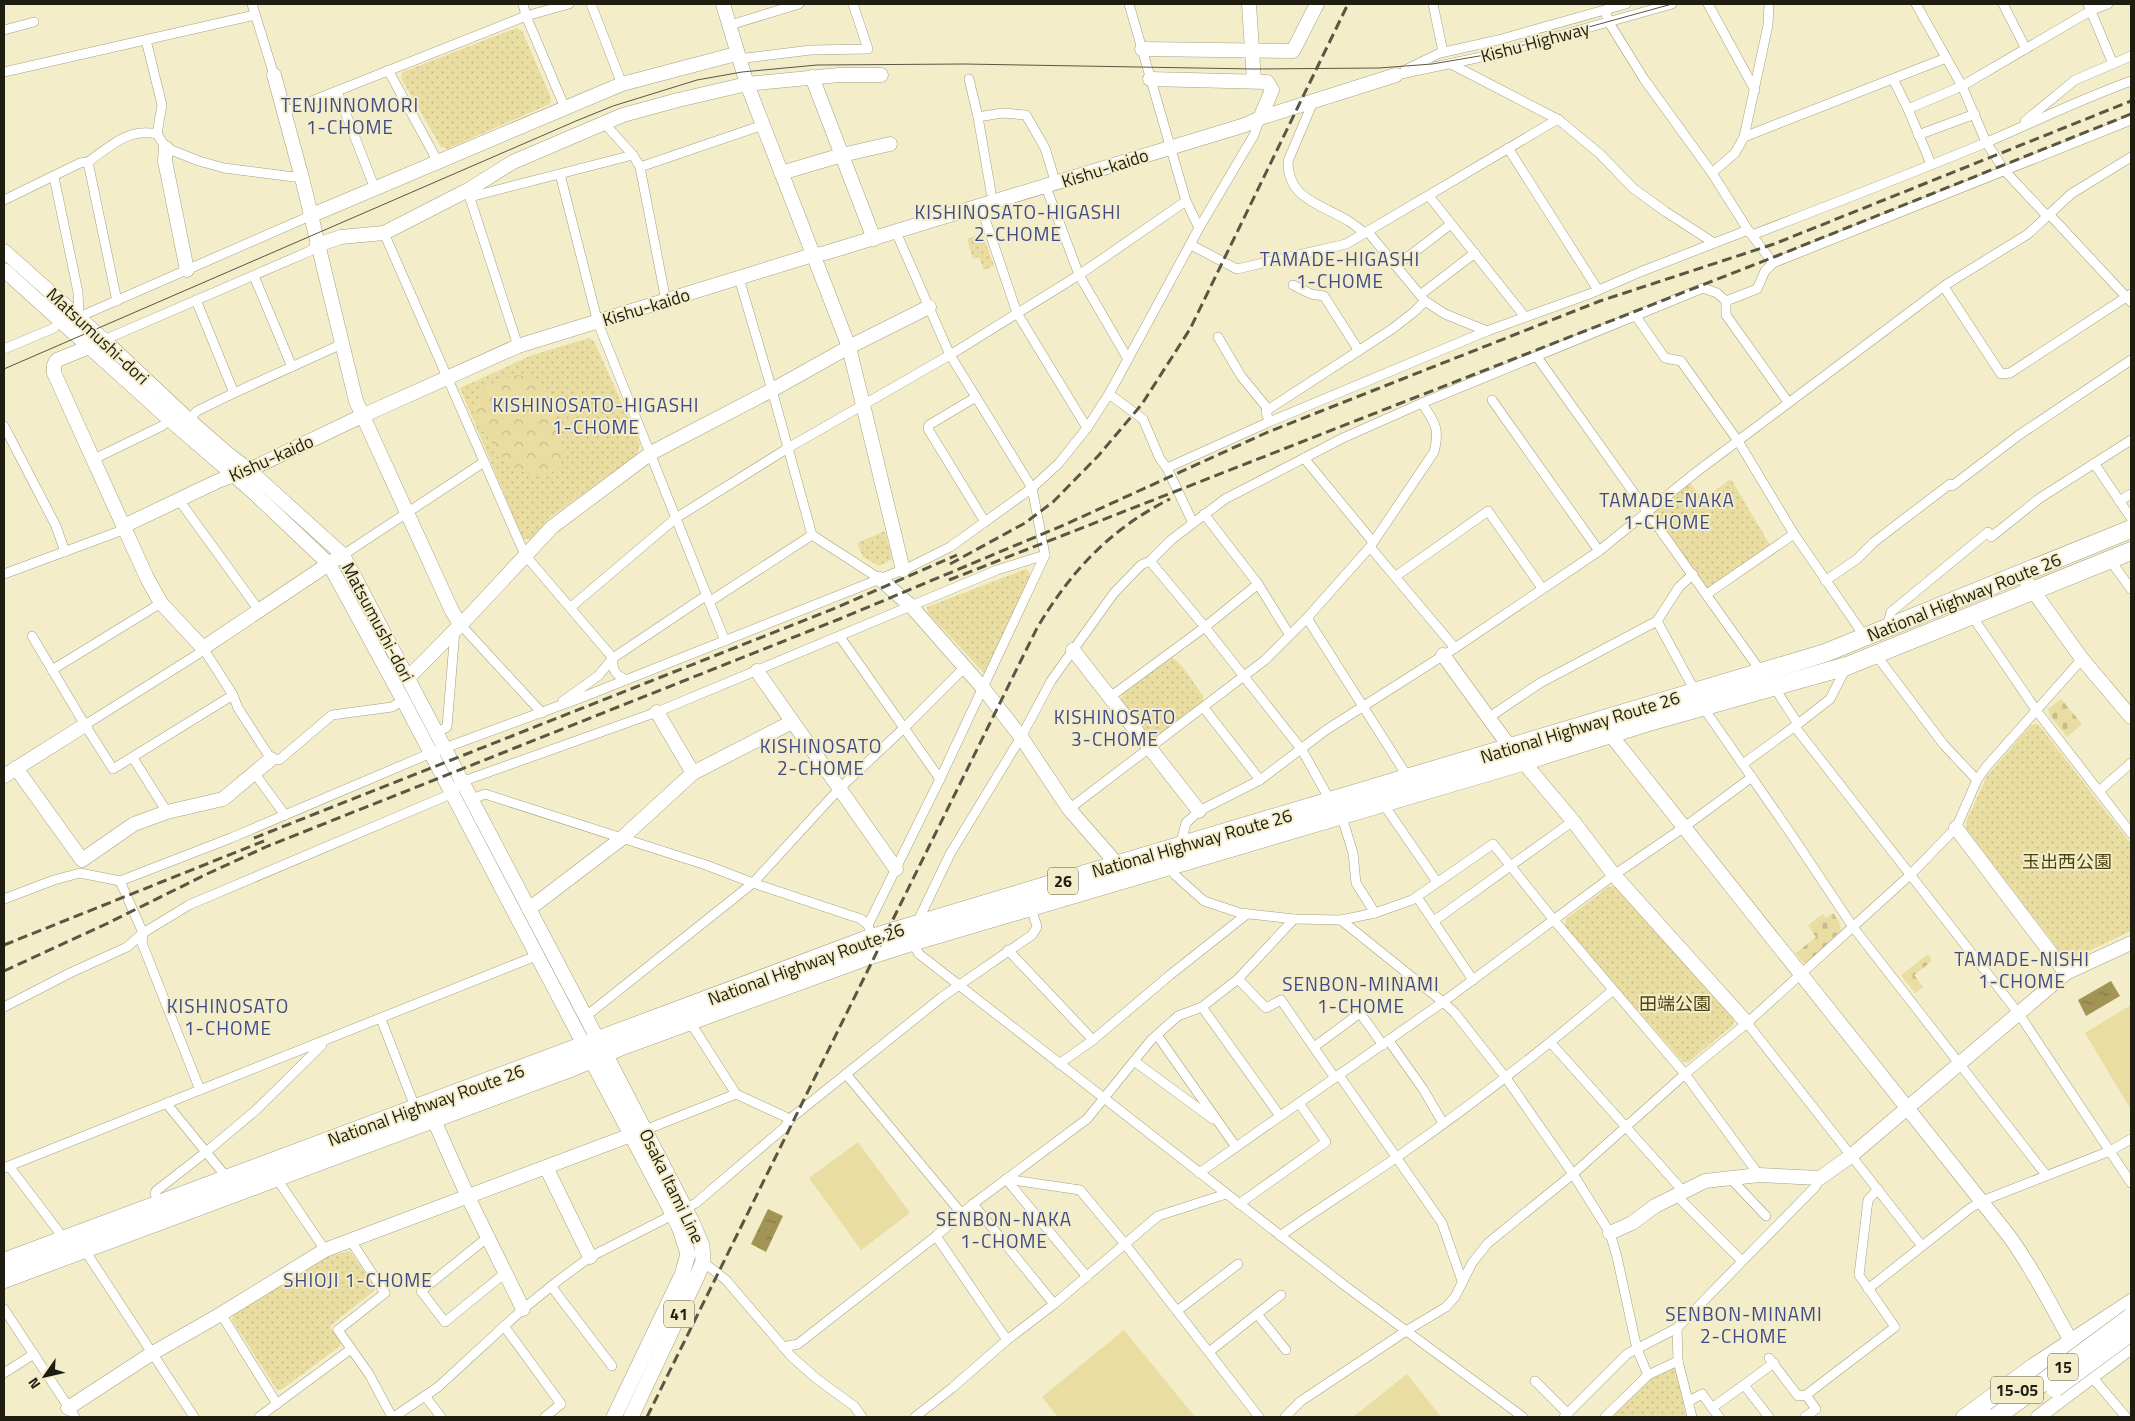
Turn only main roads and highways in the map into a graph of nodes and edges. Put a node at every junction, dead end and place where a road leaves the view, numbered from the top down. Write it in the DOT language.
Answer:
graph roads {
  1 [pos="2131,529"];
  2 [pos="2131,551"];
  3 [pos="1700,700"];
  4 [pos="1517,755"];
  5 [pos="1336,808"];
  6 [pos="914,933"];
  7 [pos="595,1049"];
  8 [pos="271,1171"];
  9 [pos="680,1213"];
  10 [pos="4,1262"];
  11 [pos="4,1280"];
  12 [pos="2131,1317"];
  13 [pos="2131,1332"];
  14 [pos="2070,1342"];
  15 [pos="614,1417"];
  16 [pos="631,1417"];
  17 [pos="1981,1417"];
  18 [pos="1996,1417"];
  19 [pos="2016,1417"];
  1 -- 3 [label="highway, National Highway Route 26 / 26"];
  2 -- 3 [label="highway, National Highway Route 26 / 26"];
  3 -- 4 [label="highway, National Highway Route 26 / 26"];
  3 -- 4 [label="highway, National Highway Route 26 / 26"];
  4 -- 5 [label="highway, National Highway Route 26 / 26"];
  4 -- 5 [label="highway, National Highway Route 26 / 26"];
  5 -- 6 [label="highway, National Highway Route 26 / 26"];
  5 -- 6 [label="highway, National Highway Route 26 / 26"];
  6 -- 7 [label="highway, National Highway Route 26 / 26"];
  6 -- 7 [label="highway, National Highway Route 26 / 26"];
  7 -- 8 [label="highway, National Highway Route 26 / 26"];
  7 -- 8 [label="highway, National Highway Route 26 / 26"];
  7 -- 9 [label="main road, Osaka Itami Line / 41"];
  8 -- 10 [label="highway, National Highway Route 26 / 26"];
  8 -- 11 [label="highway, National Highway Route 26 / 26"];
  9 -- 15 [label="main road, Osaka Itami Line / 41"];
  9 -- 16 [label="main road, Osaka Itami Line / 41"];
  12 -- 18 [label="highway, 15, bridge"];
  13 -- 19 [label="highway, 15, bridge"];
  14 -- 17 [label="highway, 15-05"];
}
